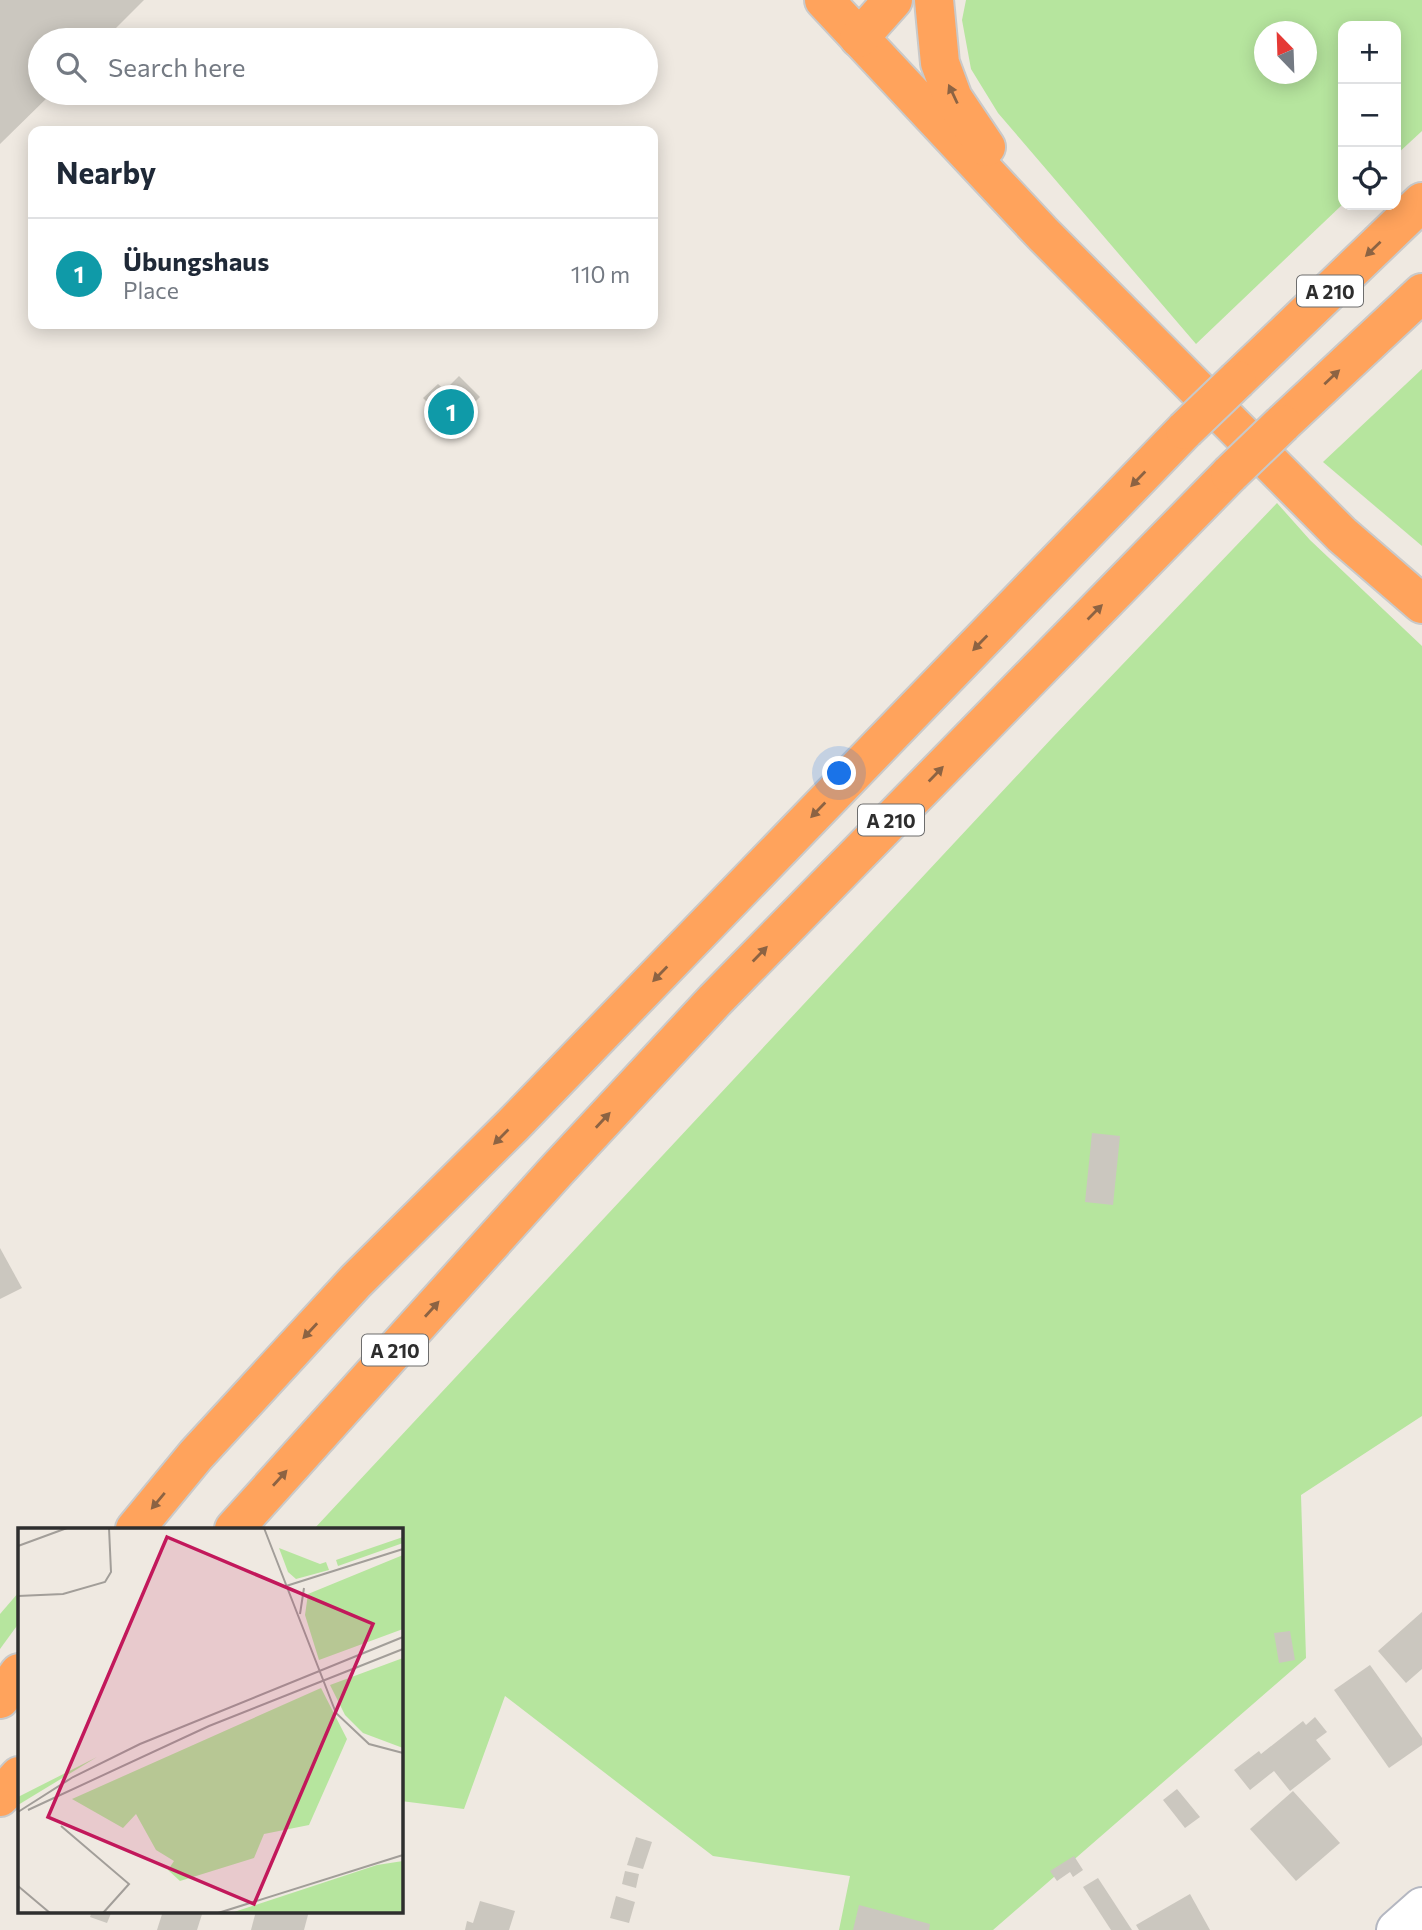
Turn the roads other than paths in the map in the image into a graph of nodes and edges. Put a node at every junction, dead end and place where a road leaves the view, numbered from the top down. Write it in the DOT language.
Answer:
graph roads {
  1 [pos="824,0"];
  2 [pos="893,0"];
  3 [pos="934,0"];
  4 [pos="859,38"];
  5 [pos="1422,202"];
  6 [pos="1043,234"];
  7 [pos="1422,293"];
  8 [pos="1422,604"];
  9 [pos="136,1528"];
  10 [pos="235,1528"];
  11 [pos="18,1674"];
  12 [pos="0,1699"];
  13 [pos="18,1777"];
  14 [pos="0,1797"];
  15 [pos="1422,1907"];
  16 [pos="1396,1930"];
  1 -- 4 [label="highway"];
  2 -- 4 [label="highway"];
  6 -- 3 [label="highway, one-way"];
  4 -- 6 [label="highway"];
  5 -- 9 [label="highway, A 210, one-way, bridge"];
  6 -- 8 [label="highway"];
  10 -- 7 [label="highway, A 210, one-way, bridge"];
  11 -- 12 [label="highway"];
  13 -- 14 [label="highway"];
  15 -- 16 [label="street"];
}
